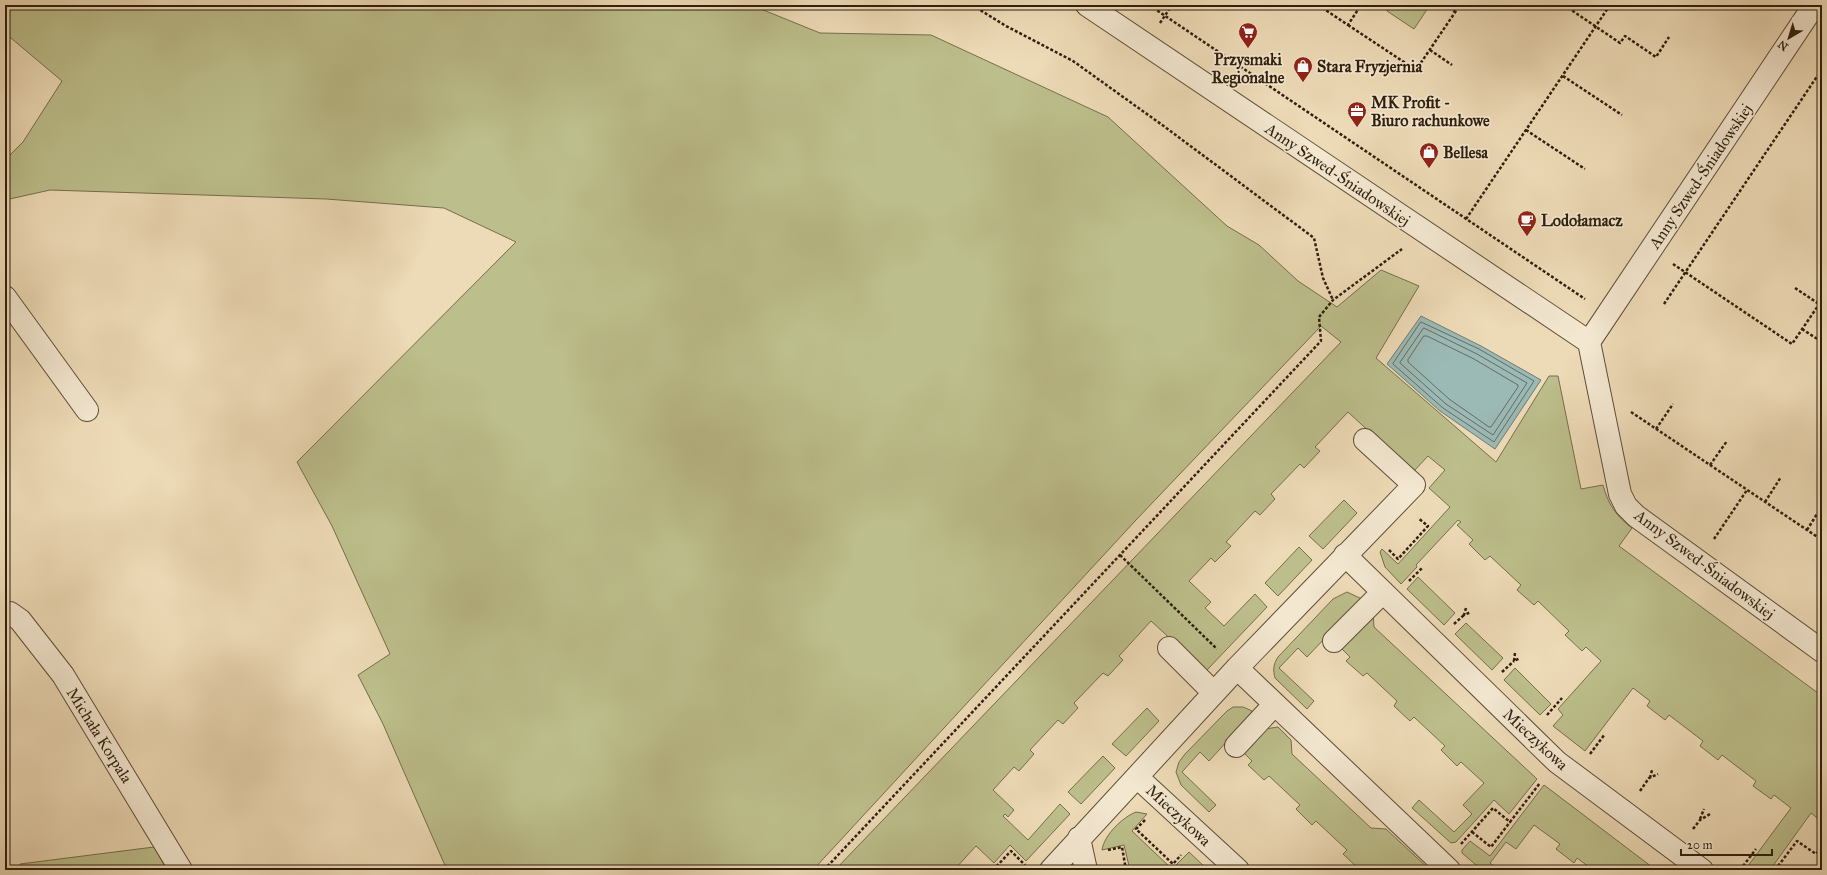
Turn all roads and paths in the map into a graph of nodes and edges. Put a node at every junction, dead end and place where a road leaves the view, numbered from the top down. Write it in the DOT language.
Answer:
graph roads {
  1 [pos="972,5"];
  2 [pos="1086,5"];
  3 [pos="1149,5"];
  4 [pos="1318,5"];
  5 [pos="1361,5"];
  6 [pos="1445,5"];
  7 [pos="1460,5"];
  8 [pos="1564,5"];
  9 [pos="1610,5"];
  10 [pos="1812,11"];
  11 [pos="1455,12"];
  12 [pos="1348,25"];
  13 [pos="1596,26"];
  14 [pos="1669,37"];
  15 [pos="1430,50"];
  16 [pos="1452,65"];
  17 [pos="1822,69"];
  18 [pos="1563,76"];
  19 [pos="1622,115"];
  20 [pos="1526,130"];
  21 [pos="1585,169"];
  22 [pos="1466,219"];
  23 [pos="1432,237"];
  24 [pos="1651,249"];
  25 [pos="1686,272"];
  26 [pos="1795,288"];
  27 [pos="5,297"];
  28 [pos="1333,300"];
  29 [pos="1822,300"];
  30 [pos="1664,304"];
  31 [pos="1819,304"];
  32 [pos="1608,314"];
  33 [pos="1802,329"];
  34 [pos="1589,342"];
  35 [pos="1822,342"];
  36 [pos="1673,404"];
  37 [pos="87,410"];
  38 [pos="1628,410"];
  39 [pos="1656,429"];
  40 [pos="1365,440"];
  41 [pos="1727,441"];
  42 [pos="1710,465"];
  43 [pos="1781,477"];
  44 [pos="1747,490"];
  45 [pos="1765,502"];
  46 [pos="1822,506"];
  47 [pos="1416,516"];
  48 [pos="1806,530"];
  49 [pos="1822,540"];
  50 [pos="1387,548"];
  51 [pos="1120,555"];
  52 [pos="1345,555"];
  53 [pos="1699,561"];
  54 [pos="1423,567"];
  55 [pos="1407,583"];
  56 [pos="1383,592"];
  57 [pos="1466,608"];
  58 [pos="1471,612"];
  59 [pos="5,614"];
  60 [pos="1334,641"];
  61 [pos="1168,648"];
  62 [pos="1822,651"];
  63 [pos="1515,653"];
  64 [pos="1520,658"];
  65 [pos="1514,661"];
  66 [pos="1237,668"];
  67 [pos="1497,677"];
  68 [pos="1208,687"];
  69 [pos="1562,698"];
  70 [pos="1275,704"];
  71 [pos="1542,720"];
  72 [pos="1605,734"];
  73 [pos="1236,746"];
  74 [pos="1587,758"];
  75 [pos="1557,762"];
  76 [pos="1652,770"];
  77 [pos="1658,774"];
  78 [pos="1137,777"];
  79 [pos="1649,778"];
  80 [pos="1636,796"];
  81 [pos="1704,809"];
  82 [pos="1710,814"];
  83 [pos="1147,818"];
  84 [pos="1700,820"];
  85 [pos="1510,822"];
  86 [pos="1692,830"];
  87 [pos="1472,832"];
  88 [pos="1079,838"];
  89 [pos="1822,847"];
  90 [pos="1756,849"];
  91 [pos="1107,850"];
  92 [pos="1184,852"];
  93 [pos="1027,867"];
  94 [pos="1446,868"];
  95 [pos="180,870"];
  96 [pos="824,870"];
  97 [pos="993,870"];
  98 [pos="1051,870"];
  99 [pos="1086,870"];
  100 [pos="1126,870"];
  101 [pos="1238,870"];
  102 [pos="1702,870"];
  103 [pos="1740,870"];
  104 [pos="1775,870"];
  1 -- 28 [label="path"];
  2 -- 23 [label="street, Anny Szwed-Śniadowskiej"];
  3 -- 22 [label="path"];
  4 -- 12 [label="path"];
  5 -- 12 [label="path"];
  6 -- 11 [label="path"];
  7 -- 11 [label="path"];
  8 -- 13 [label="path"];
  9 -- 13 [label="path"];
  10 -- 24 [label="street, Anny Szwed-Śniadowskiej"];
  11 -- 15 [label="path"];
  12 -- 15 [label="path"];
  13 -- 14 [label="path"];
  13 -- 18 [label="path"];
  15 -- 16 [label="path"];
  17 -- 25 [label="path"];
  18 -- 19 [label="path"];
  18 -- 20 [label="path"];
  20 -- 21 [label="path"];
  20 -- 22 [label="path"];
  22 -- 32 [label="path"];
  23 -- 28 [label="path"];
  23 -- 34 [label="street, Anny Szwed-Śniadowskiej"];
  24 -- 25 [label="path"];
  24 -- 32 [label="street, Anny Szwed-Śniadowskiej"];
  25 -- 30 [label="path"];
  25 -- 33 [label="path"];
  26 -- 31 [label="path"];
  27 -- 37 [label="street"];
  28 -- 51 [label="path"];
  29 -- 31 [label="path"];
  31 -- 33 [label="path"];
  32 -- 34 [label="street, Anny Szwed-Śniadowskiej"];
  33 -- 35 [label="path"];
  34 -- 53 [label="street, Anny Szwed-Śniadowskiej"];
  36 -- 39 [label="path"];
  38 -- 39 [label="path"];
  39 -- 42 [label="path"];
  40 -- 52 [label="street, Mieczykowa"];
  41 -- 42 [label="path"];
  42 -- 44 [label="path"];
  43 -- 45 [label="path"];
  44 -- 45 [label="path"];
  44 -- 53 [label="path"];
  45 -- 48 [label="path"];
  46 -- 48 [label="path"];
  47 -- 50 [label="path"];
  48 -- 49 [label="path"];
  51 -- 68 [label="path"];
  51 -- 96 [label="path"];
  52 -- 56 [label="street, Mieczykowa"];
  52 -- 66 [label="street, Mieczykowa"];
  53 -- 62 [label="street, Anny Szwed-Śniadowskiej"];
  54 -- 55 [label="path"];
  56 -- 60 [label="street"];
  56 -- 75 [label="street, Mieczykowa"];
  57 -- 58 [label="path"];
  59 -- 95 [label="street, Michała Korpala"];
  61 -- 68 [label="street"];
  63 -- 65 [label="path"];
  64 -- 65 [label="path"];
  65 -- 67 [label="path"];
  66 -- 68 [label="street, Mieczykowa"];
  66 -- 70 [label="street"];
  68 -- 78 [label="street, Mieczykowa"];
  69 -- 71 [label="path"];
  70 -- 73 [label="street"];
  70 -- 94 [label="street"];
  72 -- 74 [label="path"];
  75 -- 85 [label="path"];
  75 -- 102 [label="street, Mieczykowa"];
  76 -- 79 [label="path"];
  77 -- 79 [label="path"];
  78 -- 88 [label="street, Mieczykowa"];
  78 -- 101 [label="street, Mieczykowa"];
  79 -- 80 [label="path"];
  81 -- 84 [label="path"];
  82 -- 84 [label="path"];
  83 -- 92 [label="path"];
  84 -- 86 [label="path"];
  85 -- 87 [label="path"];
  85 -- 87 [label="path"];
  87 -- 94 [label="path"];
  88 -- 98 [label="street, Mieczykowa"];
  88 -- 99 [label="street"];
  89 -- 104 [label="path"];
  90 -- 103 [label="path"];
  91 -- 100 [label="path"];
  93 -- 97 [label="path"];
}
